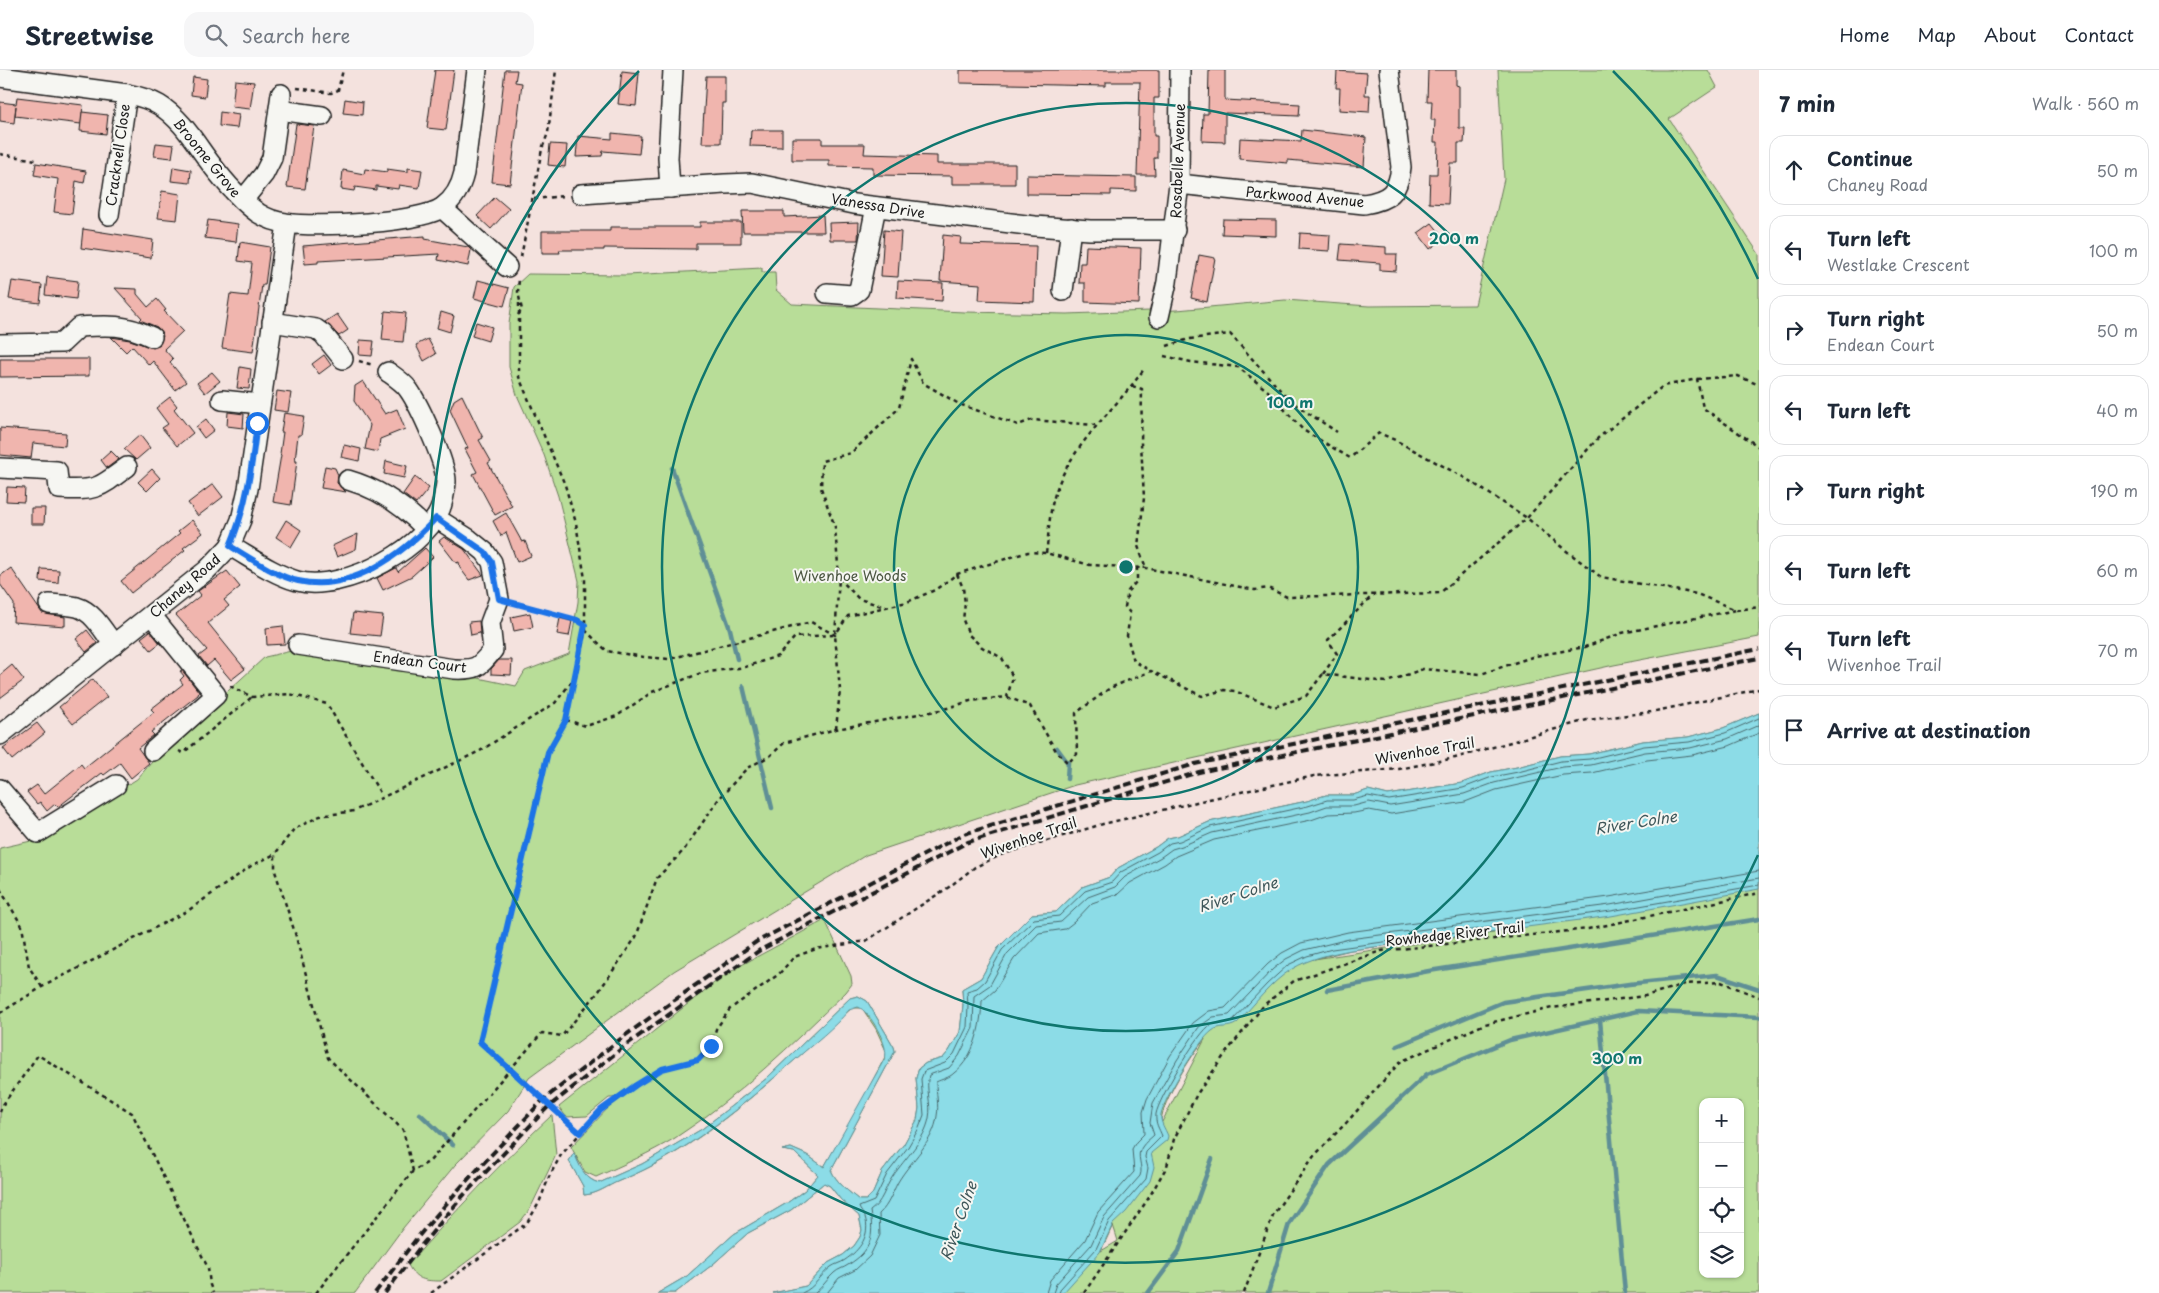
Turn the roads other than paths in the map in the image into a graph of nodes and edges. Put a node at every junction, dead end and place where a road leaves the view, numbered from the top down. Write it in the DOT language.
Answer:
graph roads {
  1 [pos="477,70"];
  2 [pos="673,70"];
  3 [pos="1180,70"];
  4 [pos="1389,70"];
  5 [pos="0,77"];
  6 [pos="127,94"];
  7 [pos="322,116"];
  8 [pos="1180,184"];
  9 [pos="670,188"];
  10 [pos="581,194"];
  11 [pos="243,200"];
  12 [pos="876,207"];
  13 [pos="442,208"];
  14 [pos="109,215"];
  15 [pos="287,224"];
  16 [pos="1071,228"];
  17 [pos="1175,230"];
  18 [pos="516,266"];
  19 [pos="1062,291"];
  20 [pos="827,293"];
  21 [pos="1158,317"];
  22 [pos="272,322"];
  23 [pos="152,337"];
  24 [pos="0,344"];
  25 [pos="343,359"];
  26 [pos="388,372"];
  27 [pos="222,400"];
  28 [pos="260,404"];
  29 [pos="127,467"];
  30 [pos="0,468"];
  31 [pos="348,480"];
  32 [pos="431,523"];
  33 [pos="230,546"];
  34 [pos="49,604"];
  35 [pos="152,616"];
  36 [pos="114,644"];
  37 [pos="298,645"];
  38 [pos="0,735"];
  39 [pos="157,747"];
  40 [pos="116,785"];
  41 [pos="0,789"];
  1 -- 13 [label="street, Broome Grove"];
  2 -- 9 [label="street"];
  3 -- 8 [label="street, Rosabelle Avenue"];
  4 -- 8 [label="street, Parkwood Avenue"];
  5 -- 6 [label="street, Broome Grove"];
  6 -- 11 [label="street, Broome Grove"];
  6 -- 14 [label="street, Cracknell Close"];
  7 -- 11 [label="street"];
  8 -- 17 [label="street, Rosabelle Avenue"];
  9 -- 10 [label="street, Vanessa Drive"];
  9 -- 12 [label="street, Vanessa Drive"];
  11 -- 15 [label="street, Broome Grove"];
  12 -- 16 [label="street, Vanessa Drive"];
  12 -- 20 [label="street"];
  13 -- 15 [label="street, Broome Grove"];
  13 -- 18 [label="street"];
  15 -- 22 [label="street, Chaney Road"];
  16 -- 17 [label="street, Vanessa Drive"];
  16 -- 19 [label="street"];
  17 -- 21 [label="street, Rosabelle Avenue"];
  22 -- 25 [label="street"];
  22 -- 28 [label="street, Chaney Road"];
  23 -- 24 [label="street"];
  26 -- 32 [label="street"];
  27 -- 28 [label="street"];
  28 -- 33 [label="street, Chaney Road"];
  29 -- 30 [label="street"];
  31 -- 32 [label="street"];
  32 -- 33 [label="street"];
  32 -- 37 [label="street, Endean Court"];
  33 -- 35 [label="street, Chaney Road"];
  34 -- 36 [label="street"];
  35 -- 36 [label="street, Chaney Road"];
  35 -- 39 [label="street"];
  36 -- 38 [label="street, Chaney Road"];
  40 -- 41 [label="street"];
}
